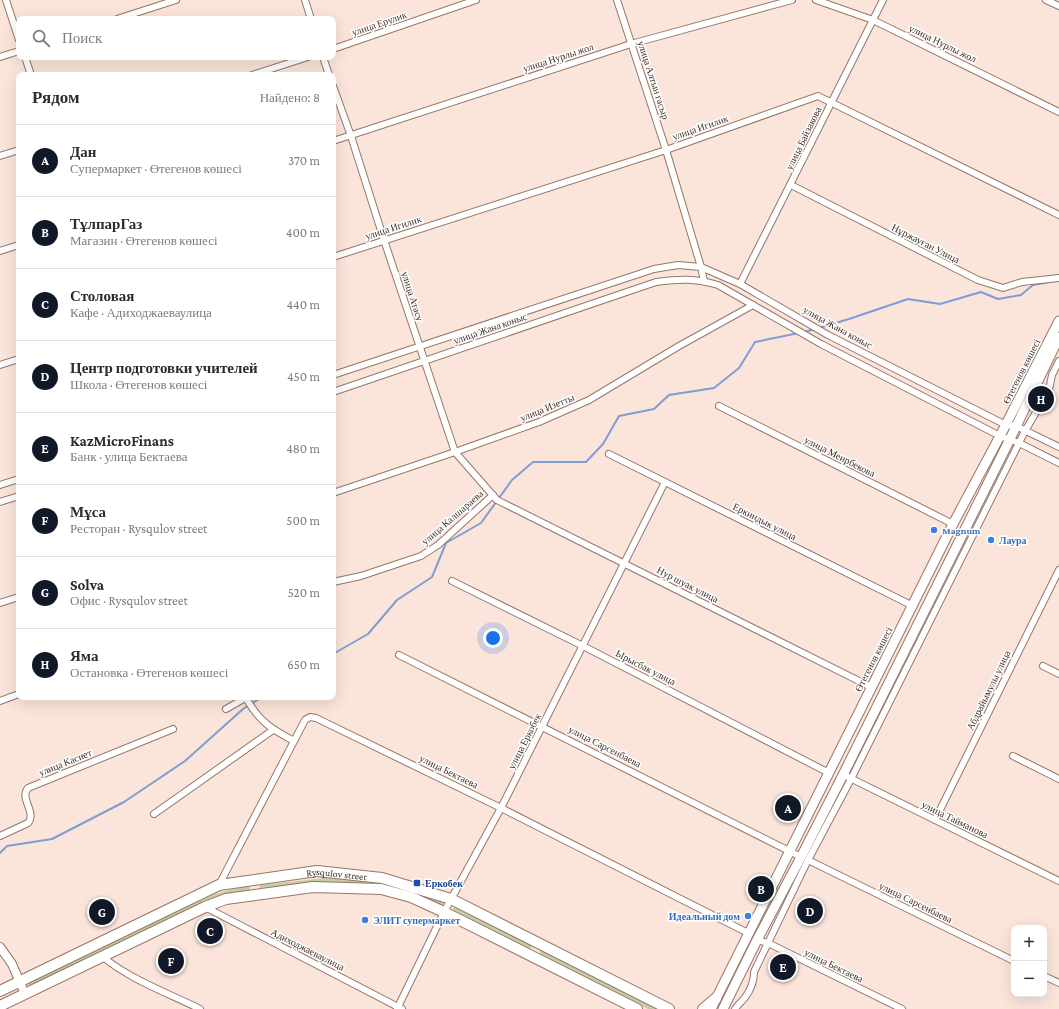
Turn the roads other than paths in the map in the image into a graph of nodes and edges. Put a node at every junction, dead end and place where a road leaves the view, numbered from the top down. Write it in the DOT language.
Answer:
graph roads {
  1 [pos="6,0"];
  2 [pos="176,0"];
  3 [pos="305,0"];
  4 [pos="476,0"];
  5 [pos="617,0"];
  6 [pos="792,0"];
  7 [pos="816,0"];
  8 [pos="883,0"];
  9 [pos="1046,0"];
  10 [pos="1059,6"];
  11 [pos="126,16"];
  12 [pos="310,16"];
  13 [pos="873,20"];
  14 [pos="16,31"];
  15 [pos="631,44"];
  16 [pos="336,48"];
  17 [pos="16,52"];
  18 [pos="0,57"];
  19 [pos="26,60"];
  20 [pos="299,60"];
  21 [pos="324,60"];
  22 [pos="30,72"];
  23 [pos="261,72"];
  24 [pos="328,72"];
  25 [pos="336,94"];
  26 [pos="832,102"];
  27 [pos="1059,112"];
  28 [pos="351,136"];
  29 [pos="336,140"];
  30 [pos="666,150"];
  31 [pos="16,151"];
  32 [pos="0,156"];
  33 [pos="791,185"];
  34 [pos="1059,215"];
  35 [pos="384,240"];
  36 [pos="16,246"];
  37 [pos="0,251"];
  38 [pos="336,256"];
  39 [pos="701,267"];
  40 [pos="646,271"];
  41 [pos="1059,278"];
  42 [pos="704,281"];
  43 [pos="654,283"];
  44 [pos="740,284"];
  45 [pos="753,305"];
  46 [pos="1059,321"];
  47 [pos="1059,337"];
  48 [pos="419,346"];
  49 [pos="16,360"];
  50 [pos="424,361"];
  51 [pos="1059,361"];
  52 [pos="0,365"];
  53 [pos="336,374"];
  54 [pos="336,391"];
  55 [pos="719,406"];
  56 [pos="1006,425"];
  57 [pos="1016,426"];
  58 [pos="1025,431"];
  59 [pos="1000,436"];
  60 [pos="1010,439"];
  61 [pos="1019,443"];
  62 [pos="1059,447"];
  63 [pos="455,452"];
  64 [pos="609,454"];
  65 [pos="1059,463"];
  66 [pos="16,480"];
  67 [pos="665,482"];
  68 [pos="0,485"];
  69 [pos="336,492"];
  70 [pos="16,497"];
  71 [pos="495,498"];
  72 [pos="0,502"];
  73 [pos="953,524"];
  74 [pos="624,563"];
  75 [pos="1059,570"];
  76 [pos="336,581"];
  77 [pos="452,581"];
  78 [pos="16,598"];
  79 [pos="0,604"];
  80 [pos="913,606"];
  81 [pos="583,646"];
  82 [pos="399,655"];
  83 [pos="1043,666"];
  84 [pos="1059,674"];
  85 [pos="871,687"];
  86 [pos="16,695"];
  87 [pos="242,700"];
  88 [pos="249,700"];
  89 [pos="0,701"];
  90 [pos="226,709"];
  91 [pos="542,726"];
  92 [pos="173,730"];
  93 [pos="273,730"];
  94 [pos="294,741"];
  95 [pos="1014,756"];
  96 [pos="837,757"];
  97 [pos="849,762"];
  98 [pos="829,773"];
  99 [pos="847,777"];
  100 [pos="1059,779"];
  101 [pos="502,808"];
  102 [pos="154,814"];
  103 [pos="935,820"];
  104 [pos="0,836"];
  105 [pos="789,851"];
  106 [pos="805,859"];
  107 [pos="253,880"];
  108 [pos="1059,881"];
  109 [pos="219,885"];
  110 [pos="255,895"];
  111 [pos="451,899"];
  112 [pos="205,907"];
  113 [pos="444,912"];
  114 [pos="748,933"];
  115 [pos="757,940"];
  116 [pos="538,942"];
  117 [pos="768,944"];
  118 [pos="0,947"];
  119 [pos="531,956"];
  120 [pos="103,957"];
  121 [pos="1011,960"];
  122 [pos="1047,977"];
  123 [pos="20,982"];
  124 [pos="1059,983"];
  125 [pos="0,991"];
  126 [pos="25,994"];
  127 [pos="716,998"];
  128 [pos="6,1006"];
  129 [pos="399,1008"];
  130 [pos="200,1009"];
  131 [pos="638,1009"];
  132 [pos="669,1009"];
  133 [pos="704,1009"];
  134 [pos="711,1009"];
  135 [pos="723,1009"];
  136 [pos="735,1009"];
  137 [pos="902,1009"];
  1 -- 14 [label="street"];
  2 -- 11 [label="street"];
  3 -- 12 [label="street"];
  4 -- 16 [label="street, улица Ерулик"];
  5 -- 15 [label="street, улица Алтын гасыр"];
  6 -- 15 [label="street, улица Нурлы жол"];
  7 -- 13 [label="street, улица Нурлы жол"];
  8 -- 13 [label="street, улица Байзакова"];
  9 -- 10 [label="street"];
  13 -- 26 [label="street, улица Байзакова"];
  13 -- 27 [label="street, улица Нурлы жол"];
  15 -- 28 [label="street, улица Нурлы жол"];
  15 -- 30 [label="street, улица Алтын гасыр"];
  17 -- 18 [label="street"];
  19 -- 22 [label="street"];
  20 -- 23 [label="street"];
  21 -- 24 [label="street"];
  25 -- 28 [label="street, улица Атасу"];
  26 -- 30 [label="street, улица Игилик"];
  26 -- 33 [label="street, улица Байзакова"];
  26 -- 34 [label="street, улица Игилик"];
  28 -- 29 [label="street, улица Нурлы жол"];
  28 -- 35 [label="street, улица Атасу"];
  30 -- 35 [label="street, улица Игилик"];
  30 -- 39 [label="street, улица Алтын гасыр"];
  31 -- 32 [label="street"];
  33 -- 41 [label="street, Нұржауған Улица"];
  33 -- 44 [label="street, улица Байзакова"];
  35 -- 38 [label="street, улица Игилик"];
  35 -- 48 [label="street, улица Атасу"];
  36 -- 37 [label="street"];
  39 -- 40 [label="street, улица Жана коныс"];
  39 -- 42 [label="street, улица Алтын гасыр"];
  39 -- 44 [label="street, улица Жана коныс"];
  40 -- 43 [label="street"];
  40 -- 48 [label="street, улица Жана коныс"];
  42 -- 43 [label="street, улица Жана коныс"];
  42 -- 45 [label="street, улица Жана коныс"];
  43 -- 50 [label="street, улица Жана коныс"];
  44 -- 56 [label="street, улица Жана коныс"];
  45 -- 59 [label="street, улица Жана коныс"];
  45 -- 63 [label="street, улица Изетты"];
  46 -- 56 [label="main road, Өтегенов көшесі"];
  47 -- 57 [label="main road, Өтегенов көшесі"];
  48 -- 50 [label="street, улица Атасу"];
  48 -- 53 [label="street, улица Жана коныс"];
  49 -- 52 [label="street"];
  50 -- 54 [label="street, улица Жана коныс"];
  50 -- 63 [label="street, улица Атасу"];
  51 -- 58 [label="street"];
  55 -- 73 [label="street, улица Меирбекова"];
  56 -- 57 [label="street, улица Жана коныс"];
  56 -- 59 [label="main road, Өтегенов көшесі"];
  57 -- 58 [label="street"];
  57 -- 60 [label="main road, Өтегенов көшесі"];
  58 -- 61 [label="street"];
  58 -- 62 [label="street"];
  59 -- 60 [label="street, улица Жана коныс"];
  59 -- 73 [label="main road, Өтегенов көшесі"];
  60 -- 61 [label="street, улица Жана коныс"];
  60 -- 97 [label="main road, Өтегенов көшесі"];
  61 -- 65 [label="street, улица Жана коныс"];
  61 -- 99 [label="street"];
  63 -- 69 [label="street, улица Изетты"];
  63 -- 71 [label="street, улица Атасу"];
  64 -- 67 [label="street, Еркиндык улица"];
  66 -- 68 [label="street"];
  67 -- 74 [label="street, улица Еркобек"];
  67 -- 80 [label="street, Еркиндык улица"];
  70 -- 72 [label="street"];
  71 -- 74 [label="street, Нур шуак улица"];
  71 -- 76 [label="street, улица Калшараева"];
  73 -- 80 [label="main road, Өтегенов көшесі"];
  74 -- 81 [label="street, улица Еркобек"];
  74 -- 85 [label="street, Нур шуак улица"];
  75 -- 103 [label="street, Абдрайымулы улица"];
  77 -- 81 [label="street, Ырысбак улица"];
  78 -- 79 [label="street"];
  80 -- 85 [label="main road, Өтегенов көшесі"];
  81 -- 91 [label="street, улица Еркобек"];
  81 -- 98 [label="street, Ырысбак улица"];
  82 -- 91 [label="street, улица Сарсенбаева"];
  83 -- 84 [label="street"];
  85 -- 96 [label="main road, Өтегенов көшесі"];
  86 -- 89 [label="street"];
  87 -- 90 [label="street"];
  88 -- 93 [label="street"];
  91 -- 101 [label="street, улица Еркобек"];
  91 -- 105 [label="street, улица Сарсенбаева"];
  92 -- 104 [label="street, улица Касиет"];
  93 -- 94 [label="street"];
  93 -- 102 [label="street"];
  94 -- 101 [label="street, улица Бектаева"];
  94 -- 109 [label="street, улица Бектаева"];
  95 -- 100 [label="street"];
  96 -- 97 [label="street"];
  96 -- 98 [label="main road, Өтегенов көшесі"];
  97 -- 99 [label="main road, Өтегенов көшесі"];
  98 -- 105 [label="main road, Өтегенов көшесі"];
  99 -- 103 [label="street, улица Тайманова"];
  99 -- 106 [label="main road, Өтегенов көшесі"];
  101 -- 111 [label="street, улица Еркобек"];
  101 -- 114 [label="street, улица Бектаева"];
  103 -- 108 [label="street, улица Тайманова"];
  105 -- 106 [label="street, улица Сарсенбаева"];
  105 -- 114 [label="main road, Өтегенов көшесі"];
  106 -- 115 [label="main road, Өтегенов көшесі"];
  106 -- 117 [label="street"];
  106 -- 121 [label="street, улица Сарсенбаева"];
  107 -- 109 [label="main road, Rysqulov street"];
  107 -- 110 [label="main road"];
  107 -- 111 [label="main road, Rysqulov street"];
  109 -- 123 [label="main road, Rysqulov street"];
  110 -- 112 [label="main road, Rysqulov street"];
  110 -- 113 [label="main road, Rysqulov street"];
  111 -- 113 [label="street, улица Еркобек"];
  111 -- 116 [label="main road, Rysqulov street"];
  112 -- 120 [label="main road, Rysqulov street"];
  112 -- 129 [label="street, Адиходжаеваулица"];
  113 -- 119 [label="main road, Rysqulov street"];
  113 -- 129 [label="street, улица Еркобек"];
  114 -- 127 [label="main road, Өтегенов көшесі"];
  115 -- 117 [label="street, улица Бектаева"];
  115 -- 135 [label="main road, Өтегенов көшесі"];
  116 -- 119 [label="main road"];
  116 -- 132 [label="main road, Rysqulov street"];
  117 -- 136 [label="street"];
  117 -- 137 [label="street, улица Бектаева"];
  118 -- 123 [label="street"];
  119 -- 131 [label="main road, Rysqulov street"];
  120 -- 126 [label="main road, Rysqulov street"];
  120 -- 130 [label="street"];
  122 -- 124 [label="street"];
  123 -- 125 [label="main road, Rysqulov street"];
  123 -- 126 [label="street"];
  126 -- 128 [label="main road, Rysqulov street"];
  127 -- 133 [label="main road"];
  127 -- 134 [label="main road, Өтегенов көшесі"];
}
